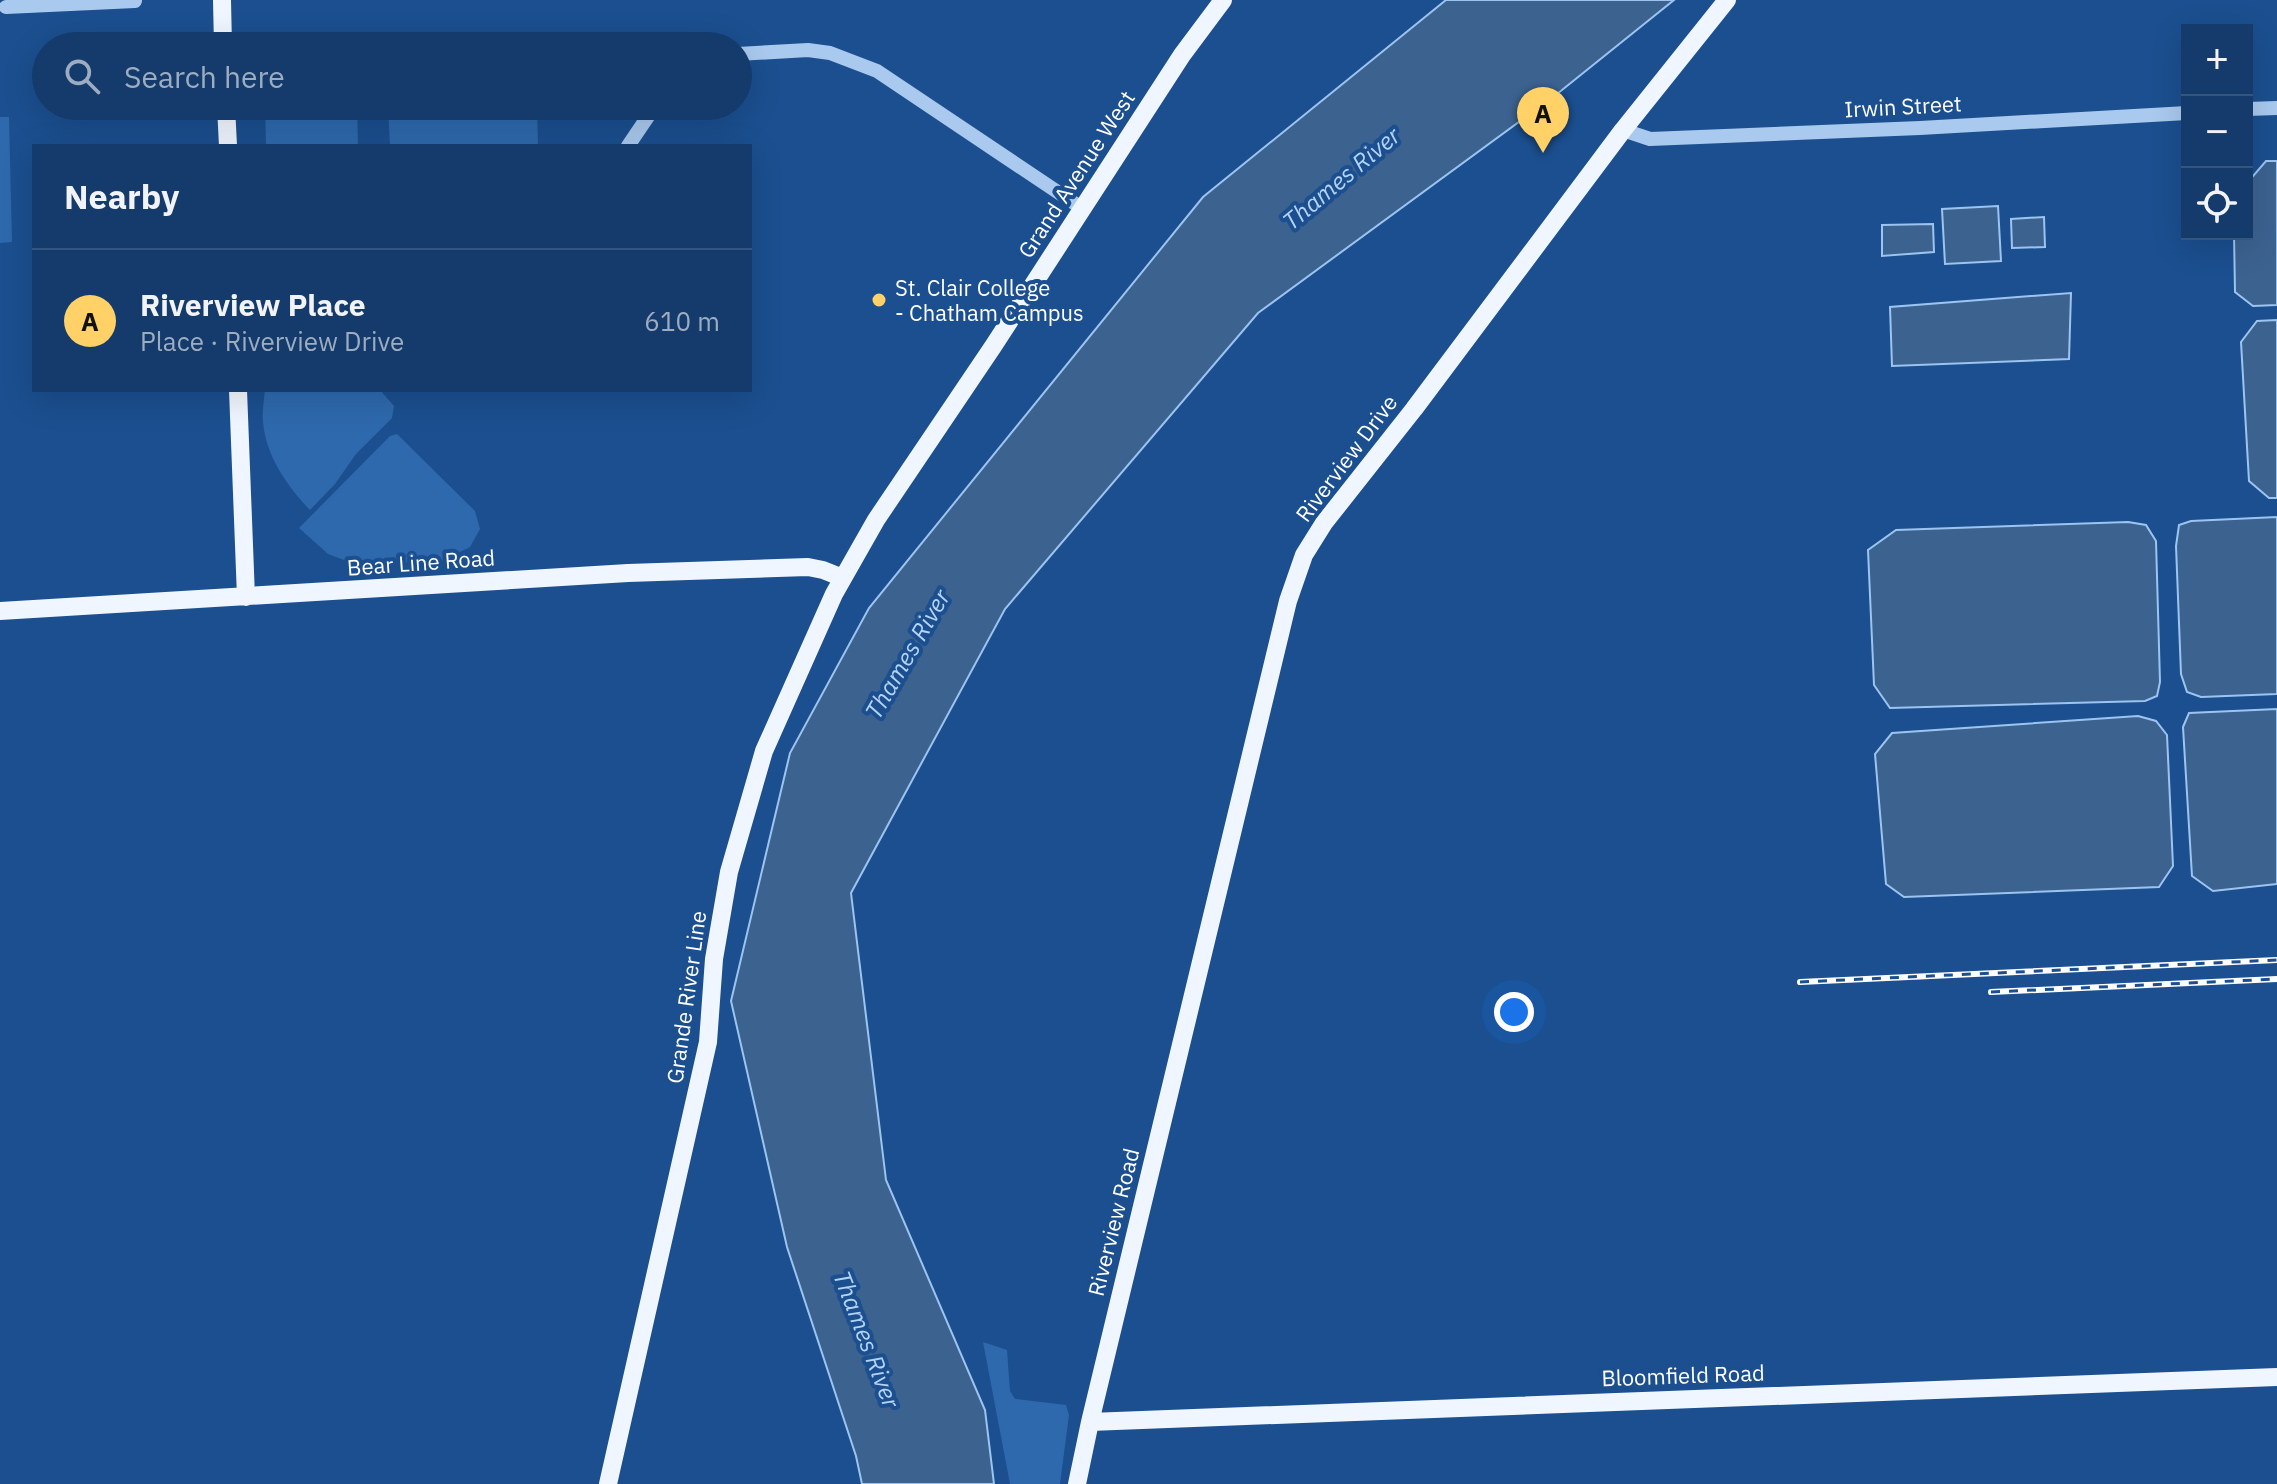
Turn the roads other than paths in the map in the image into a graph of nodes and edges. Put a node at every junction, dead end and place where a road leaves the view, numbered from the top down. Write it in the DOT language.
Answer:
graph roads {
  1 [pos="222,0"];
  2 [pos="1223,0"];
  3 [pos="1727,0"];
  4 [pos="93,1"];
  5 [pos="135,1"];
  6 [pos="53,2"];
  7 [pos="6,7"];
  8 [pos="223,32"];
  9 [pos="752,53"];
  10 [pos="2277,108"];
  11 [pos="2253,109"];
  12 [pos="2181,113"];
  13 [pos="227,120"];
  14 [pos="646,120"];
  15 [pos="1623,130"];
  16 [pos="228,144"];
  17 [pos="629,144"];
  18 [pos="1083,209"];
  19 [pos="238,392"];
  20 [pos="869,531"];
  21 [pos="808,567"];
  22 [pos="843,578"];
  23 [pos="246,597"];
  24 [pos="0,611"];
  25 [pos="1183,1033"];
  26 [pos="2277,1377"];
  27 [pos="1090,1422"];
  28 [pos="608,1484"];
  29 [pos="1077,1484"];
  1 -- 8 [label="main road"];
  2 -- 18 [label="main road, Grand Avenue West"];
  3 -- 15 [label="main road, Riverview Drive"];
  4 -- 5 [label="street"];
  4 -- 6 [label="street"];
  6 -- 7 [label="street"];
  9 -- 18 [label="street"];
  10 -- 11 [label="street"];
  12 -- 15 [label="street, Irwin Street"];
  13 -- 16 [label="main road"];
  14 -- 17 [label="street"];
  15 -- 25 [label="main road, Riverview Drive"];
  18 -- 20 [label="main road, Grand Avenue West"];
  19 -- 23 [label="main road"];
  20 -- 21 [label="main road"];
  20 -- 22 [label="main road, Grand Avenue West"];
  21 -- 22 [label="main road, Bear Line Road"];
  21 -- 23 [label="main road, Bear Line Road"];
  22 -- 28 [label="main road, Grande River Line"];
  23 -- 24 [label="main road, Bear Line Road"];
  25 -- 27 [label="main road, Riverview Road"];
  26 -- 27 [label="main road, Bloomfield Road"];
  27 -- 29 [label="main road, Riverview Road"];
}
